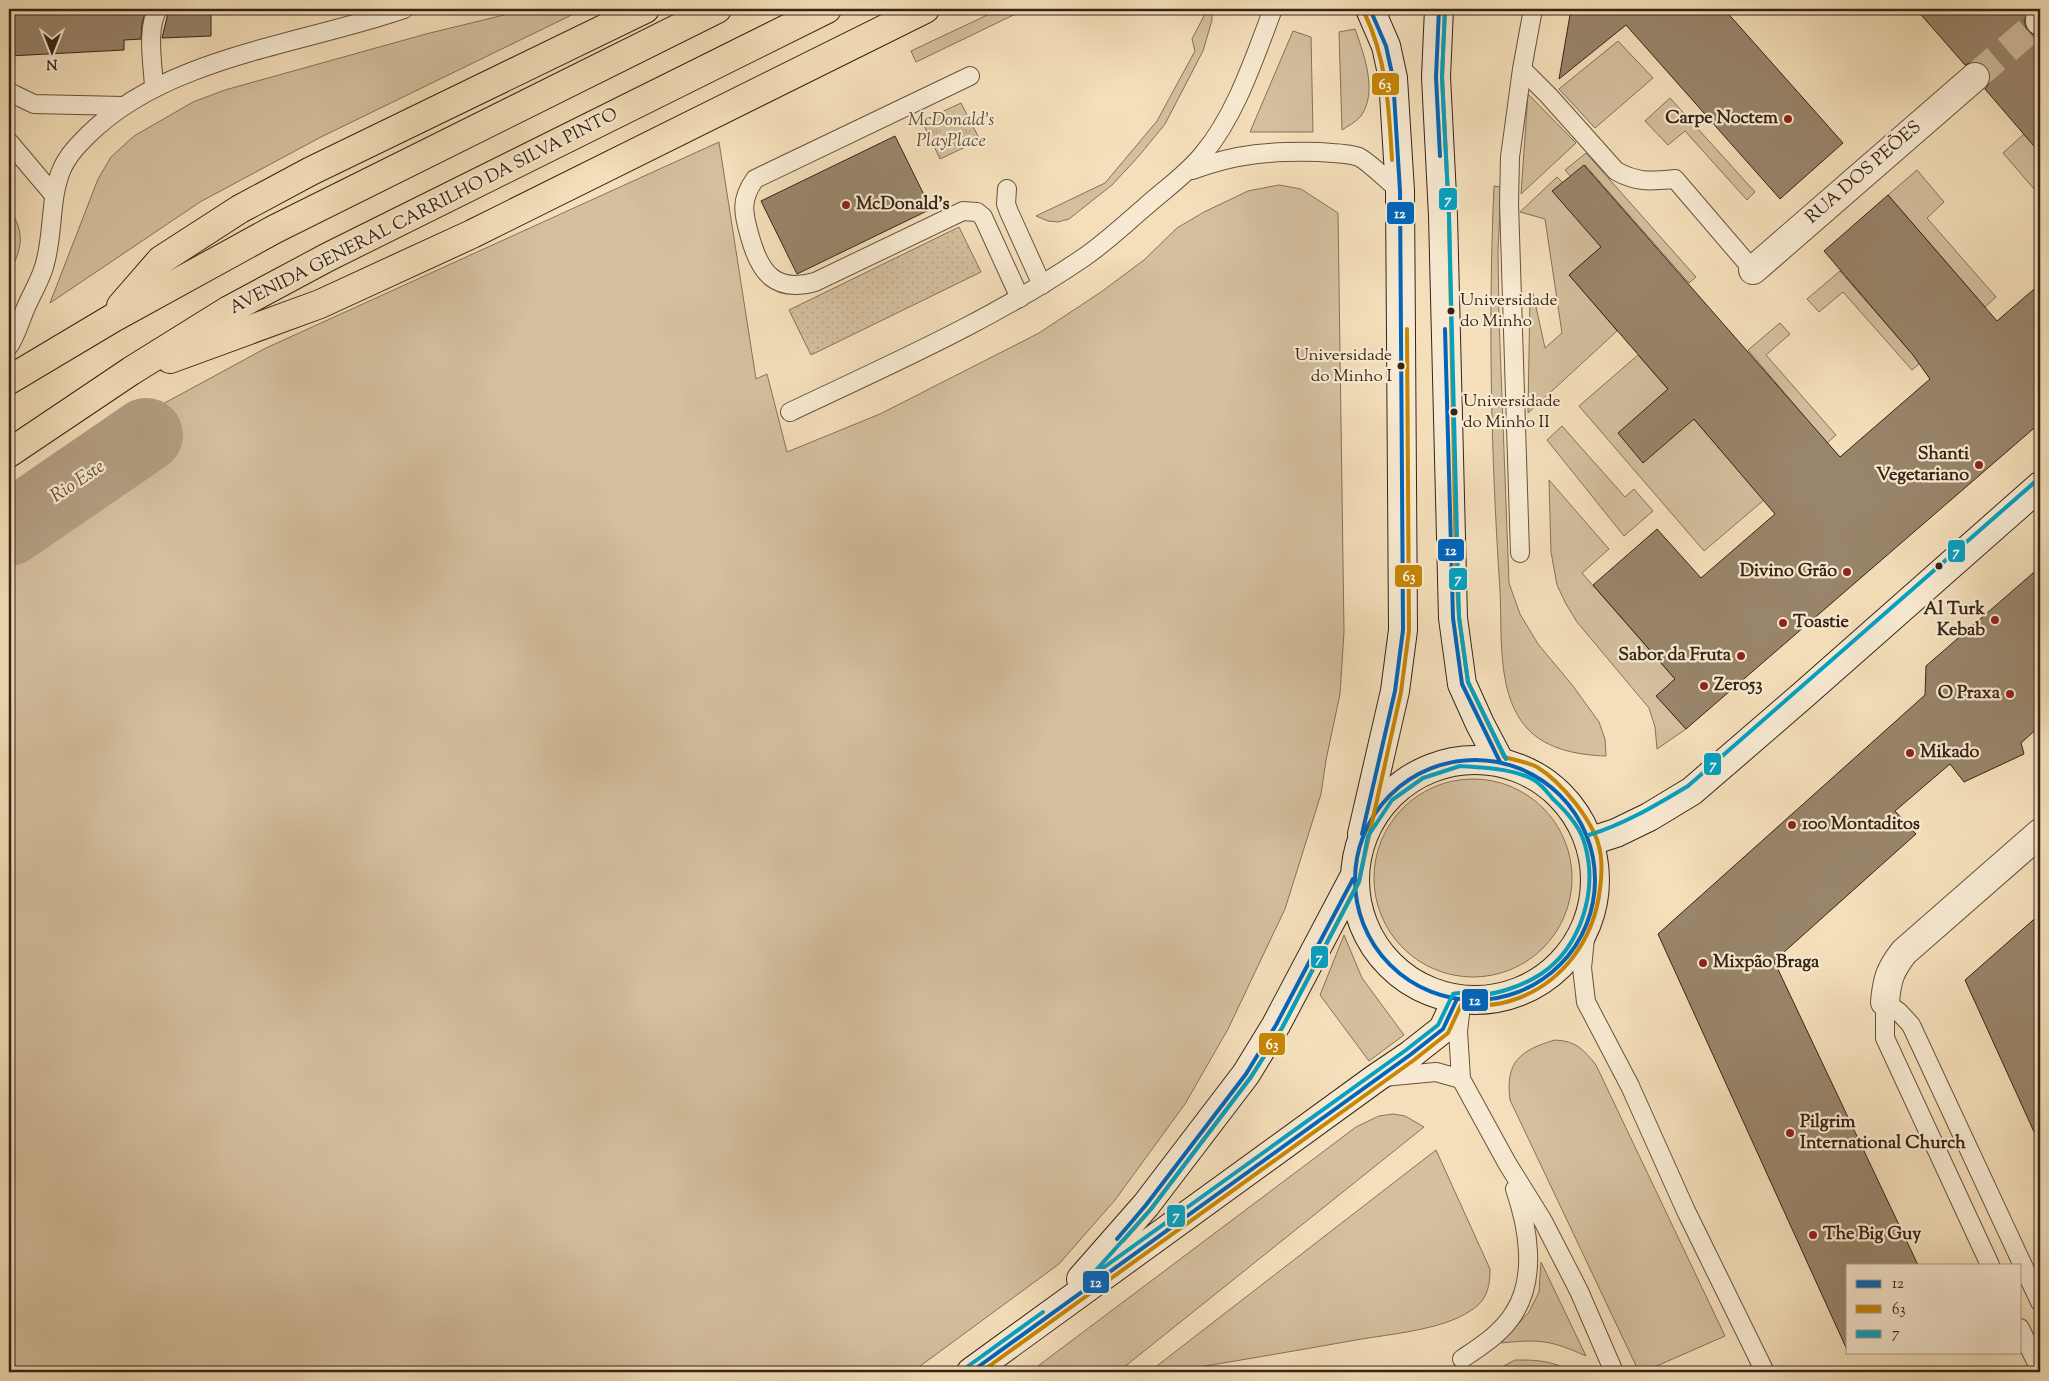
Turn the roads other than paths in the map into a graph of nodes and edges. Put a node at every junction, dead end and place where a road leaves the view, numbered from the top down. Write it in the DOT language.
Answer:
graph roads {
  1 [pos="158,9"];
  2 [pos="404,9"];
  3 [pos="644,9"];
  4 [pos="717,9"];
  5 [pos="828,9"];
  6 [pos="926,9"];
  7 [pos="1274,9"];
  8 [pos="1370,9"];
  9 [pos="1439,9"];
  10 [pos="1533,9"];
  11 [pos="1522,69"];
  12 [pos="970,76"];
  13 [pos="1975,77"];
  14 [pos="154,87"];
  15 [pos="9,92"];
  16 [pos="123,106"];
  17 [pos="9,142"];
  18 [pos="1185,173"];
  19 [pos="1007,189"];
  20 [pos="1400,192"];
  21 [pos="53,194"];
  22 [pos="1753,270"];
  23 [pos="1042,284"];
  24 [pos="1020,298"];
  25 [pos="108,321"];
  26 [pos="9,346"];
  27 [pos="131,371"];
  28 [pos="9,380"];
  29 [pos="790,412"];
  30 [pos="9,453"];
  31 [pos="2040,486"];
  32 [pos="1520,553"];
  33 [pos="1500,762"];
  34 [pos="2040,832"];
  35 [pos="1362,834"];
  36 [pos="1591,841"];
  37 [pos="1353,878"];
  38 [pos="1586,928"];
  39 [pos="1460,999"];
  40 [pos="1885,1002"];
  41 [pos="1376,1078"];
  42 [pos="1461,1079"];
  43 [pos="1507,1163"];
  44 [pos="1990,1264"];
  45 [pos="2040,1302"];
  46 [pos="1045,1319"];
  47 [pos="2022,1332"];
  48 [pos="1462,1359"];
  49 [pos="2040,1370"];
  50 [pos="971,1372"];
  51 [pos="1614,1372"];
  52 [pos="1765,1372"];
  1 -- 14 [label="lane"];
  2 -- 14 [label="lane"];
  3 -- 25 [label="main road"];
  4 -- 25 [label="main road"];
  5 -- 27 [label="main road, AVENIDA GENERAL CARRILHO DA SILVA PINTO"];
  6 -- 27 [label="main road"];
  7 -- 18 [label="lane"];
  8 -- 20 [label="main road"];
  9 -- 33 [label="main road"];
  10 -- 11 [label="lane"];
  11 -- 22 [label="lane"];
  11 -- 32 [label="lane"];
  12 -- 24 [label="lane"];
  13 -- 22 [label="main road, RUA DOS PEÕES"];
  14 -- 16 [label="lane"];
  15 -- 16 [label="lane"];
  16 -- 21 [label="lane"];
  17 -- 21 [label="lane"];
  18 -- 20 [label="lane"];
  18 -- 23 [label="lane"];
  19 -- 23 [label="lane"];
  20 -- 35 [label="main road"];
  21 -- 26 [label="lane"];
  23 -- 24 [label="lane"];
  24 -- 29 [label="lane"];
  25 -- 28 [label="main road"];
  27 -- 30 [label="main road, AVENIDA GENERAL CARRILHO DA SILVA PINTO"];
  31 -- 36 [label="main road"];
  33 -- 35 [label="main road"];
  33 -- 36 [label="main road"];
  34 -- 40 [label="main road"];
  35 -- 37 [label="main road"];
  36 -- 38 [label="main road"];
  37 -- 39 [label="main road"];
  37 -- 46 [label="main road"];
  38 -- 39 [label="main road"];
  38 -- 52 [label="lane"];
  39 -- 41 [label="main road"];
  39 -- 42 [label="lane"];
  40 -- 44 [label="lane"];
  40 -- 45 [label="lane"];
  41 -- 42 [label="lane"];
  41 -- 46 [label="main road"];
  42 -- 43 [label="lane"];
  43 -- 48 [label="lane"];
  43 -- 51 [label="lane"];
  46 -- 50 [label="main road"];
  47 -- 49 [label="lane"];
}
